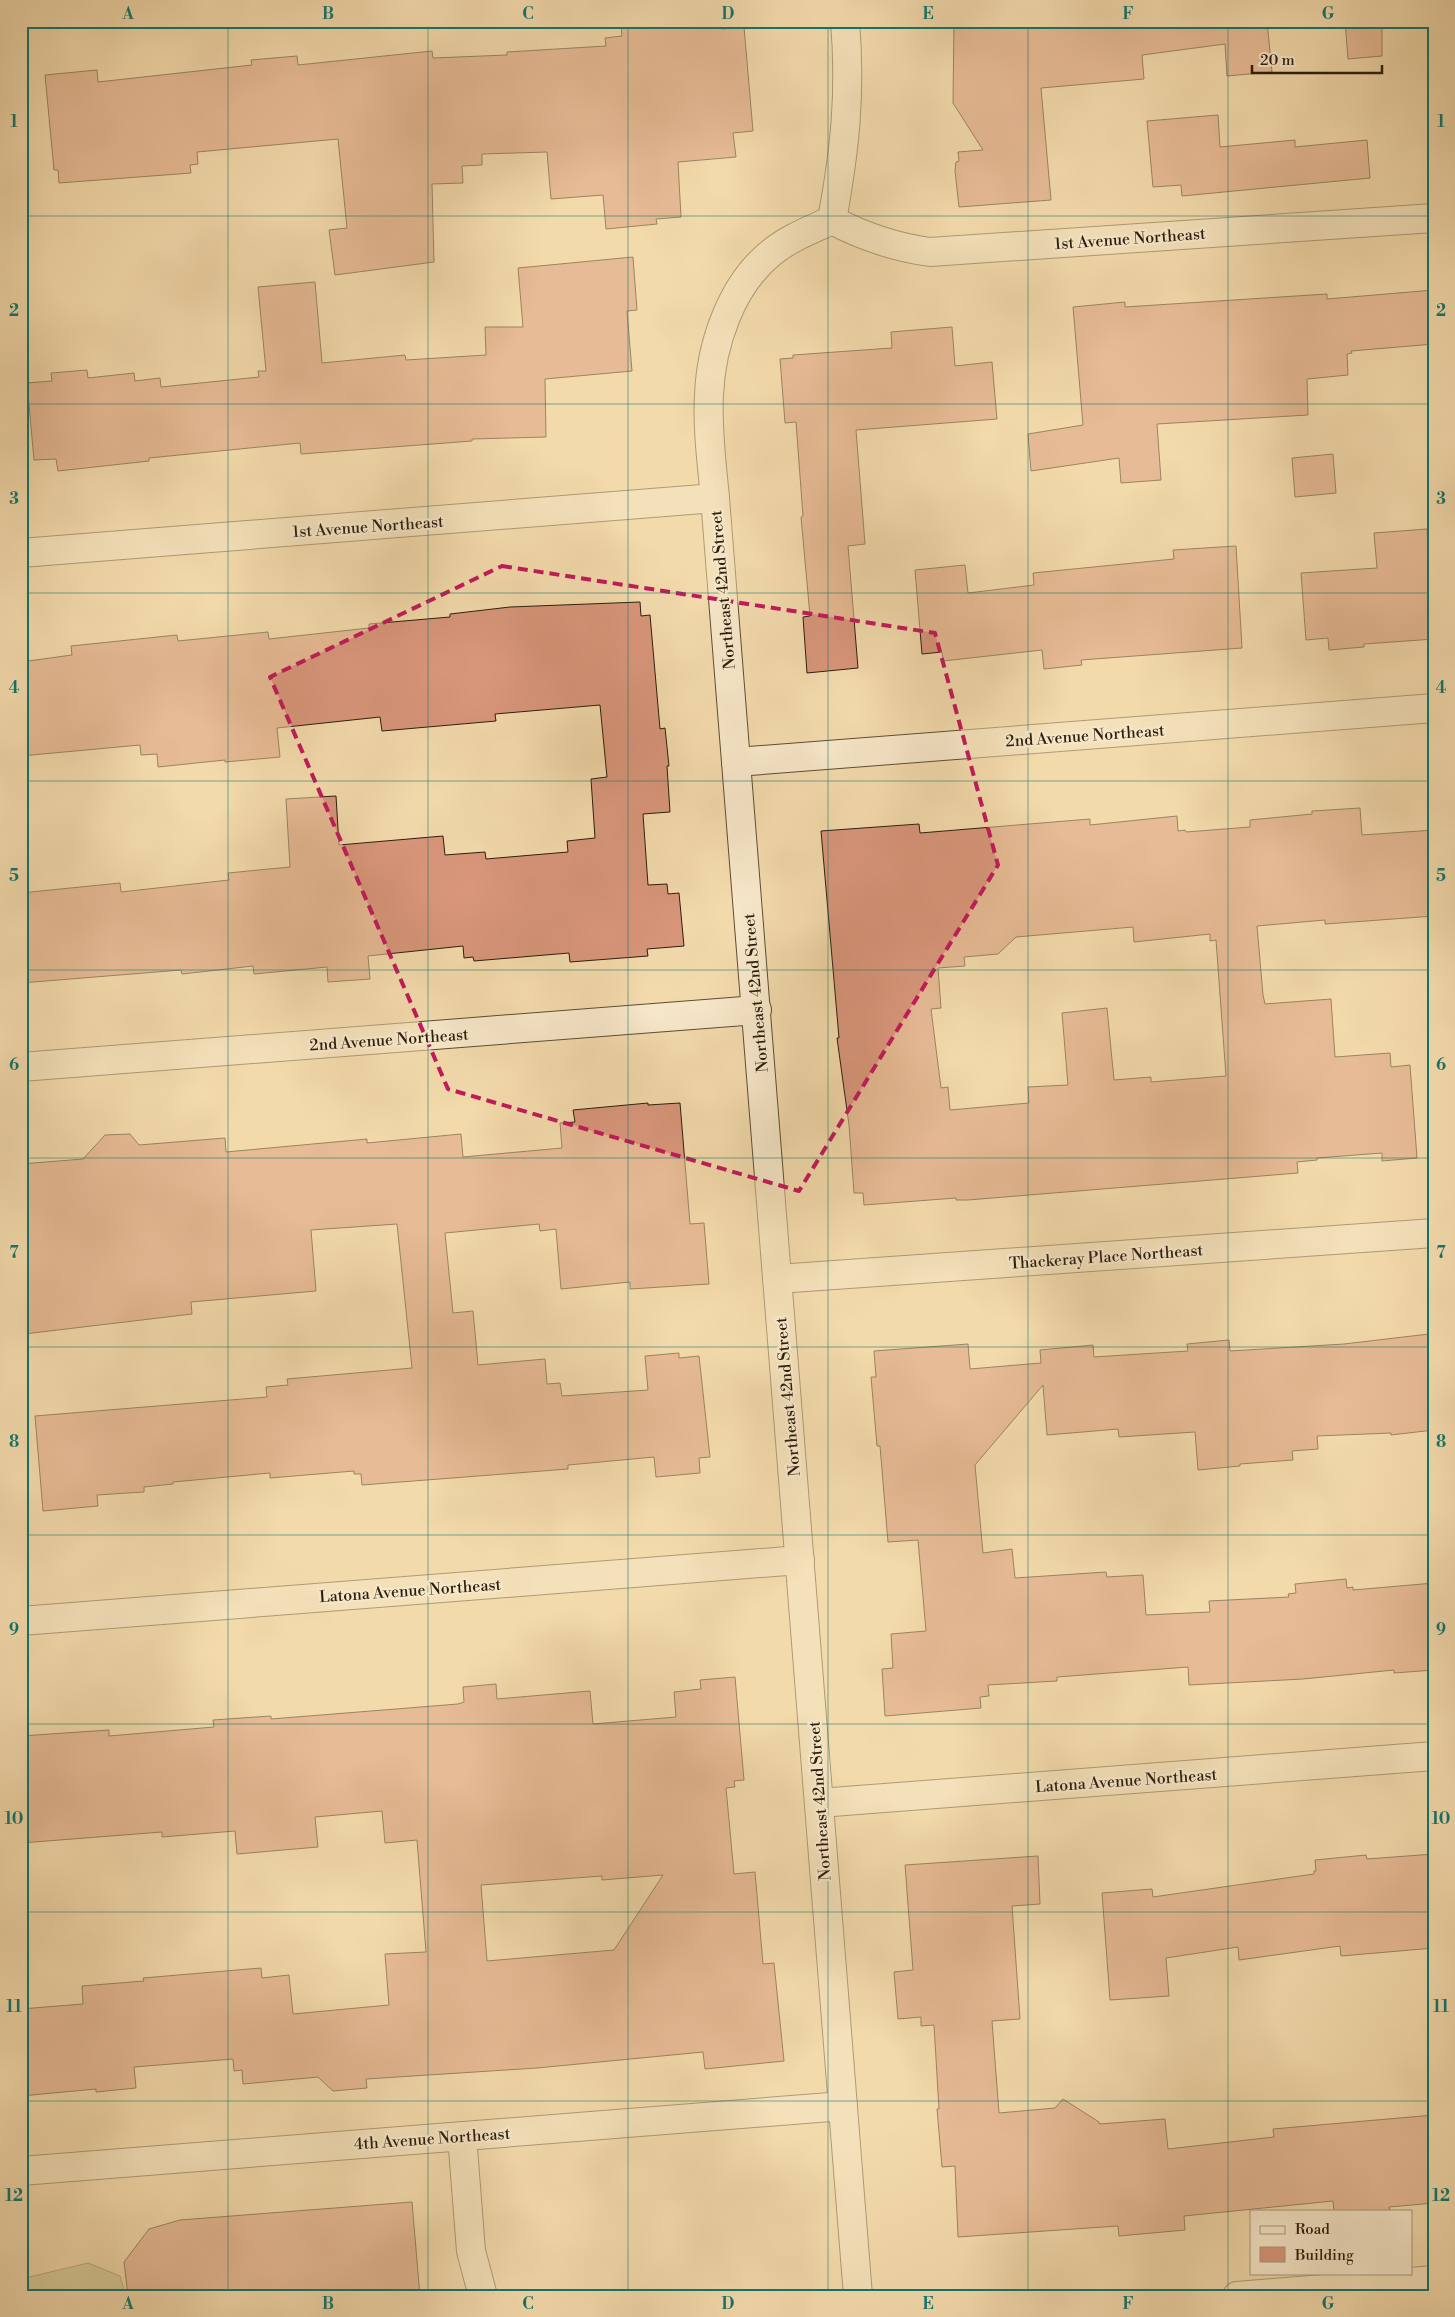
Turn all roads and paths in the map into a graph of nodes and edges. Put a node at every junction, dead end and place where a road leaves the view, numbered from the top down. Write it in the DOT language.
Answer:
graph roads {
  1 [pos="845,21"];
  2 [pos="1434,218"];
  3 [pos="832,220"];
  4 [pos="715,498"];
  5 [pos="21,553"];
  6 [pos="1434,708"];
  7 [pos="736,762"];
  8 [pos="757,1010"];
  9 [pos="21,1067"];
  10 [pos="1434,1233"];
  11 [pos="777,1280"];
  12 [pos="800,1560"];
  13 [pos="21,1620"];
  14 [pos="1434,1756"];
  15 [pos="819,1803"];
  16 [pos="843,2106"];
  17 [pos="462,2136"];
  18 [pos="21,2171"];
  19 [pos="1434,2280"];
  20 [pos="483,2296"];
  21 [pos="858,2296"];
  22 [pos="1237,2296"];
  1 -- 3 [label="street"];
  2 -- 3 [label="street, 1st Avenue Northeast"];
  3 -- 4 [label="street, Northeast 42nd Street"];
  4 -- 5 [label="street, 1st Avenue Northeast"];
  4 -- 7 [label="street, Northeast 42nd Street"];
  6 -- 7 [label="street, 2nd Avenue Northeast"];
  7 -- 8 [label="street, Northeast 42nd Street"];
  8 -- 9 [label="street, 2nd Avenue Northeast"];
  8 -- 11 [label="street, Northeast 42nd Street"];
  10 -- 11 [label="street, Thackeray Place Northeast"];
  11 -- 12 [label="street, Northeast 42nd Street"];
  12 -- 13 [label="street, Latona Avenue Northeast"];
  12 -- 15 [label="street, Northeast 42nd Street"];
  14 -- 15 [label="street, Latona Avenue Northeast"];
  15 -- 16 [label="street, Northeast 42nd Street"];
  16 -- 17 [label="street, 4th Avenue Northeast"];
  16 -- 21 [label="street, Northeast 42nd Street"];
  17 -- 18 [label="street, 4th Avenue Northeast"];
  17 -- 20 [label="street"];
  19 -- 22 [label="street"];
}
